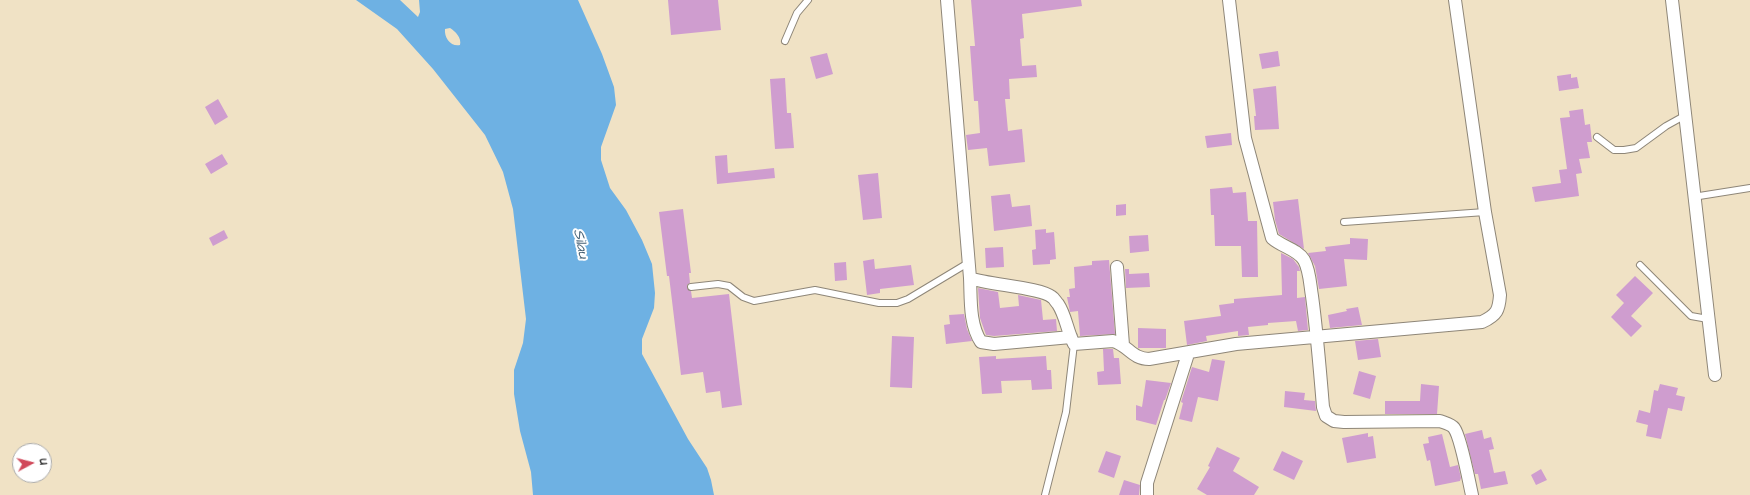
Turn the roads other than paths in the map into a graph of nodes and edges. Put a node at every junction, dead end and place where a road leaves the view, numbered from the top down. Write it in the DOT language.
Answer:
graph roads {
  1 [pos="808,0"];
  2 [pos="947,0"];
  3 [pos="1230,0"];
  4 [pos="1455,0"];
  5 [pos="1672,0"];
  6 [pos="785,41"];
  7 [pos="1684,116"];
  8 [pos="1597,137"];
  9 [pos="1750,188"];
  10 [pos="1693,197"];
  11 [pos="1485,212"];
  12 [pos="1344,222"];
  13 [pos="968,263"];
  14 [pos="1640,265"];
  15 [pos="1116,267"];
  16 [pos="970,278"];
  17 [pos="692,287"];
  18 [pos="1708,320"];
  19 [pos="1318,336"];
  20 [pos="1072,341"];
  21 [pos="1123,345"];
  22 [pos="1188,354"];
  23 [pos="1715,375"];
  24 [pos="1045,495"];
  25 [pos="1147,495"];
  26 [pos="1472,495"];
  1 -- 6 [label="lane"];
  2 -- 13 [label="street"];
  3 -- 19 [label="street"];
  4 -- 11 [label="street"];
  5 -- 7 [label="street"];
  7 -- 8 [label="lane"];
  7 -- 10 [label="street"];
  9 -- 10 [label="lane"];
  10 -- 18 [label="street"];
  11 -- 12 [label="lane"];
  11 -- 19 [label="street"];
  13 -- 16 [label="street"];
  13 -- 17 [label="lane"];
  14 -- 18 [label="lane"];
  15 -- 21 [label="street"];
  16 -- 20 [label="street"];
  16 -- 20 [label="street"];
  18 -- 23 [label="street"];
  19 -- 22 [label="street"];
  19 -- 26 [label="street"];
  20 -- 21 [label="street"];
  20 -- 24 [label="lane"];
  21 -- 22 [label="street"];
  22 -- 25 [label="street"];
}
